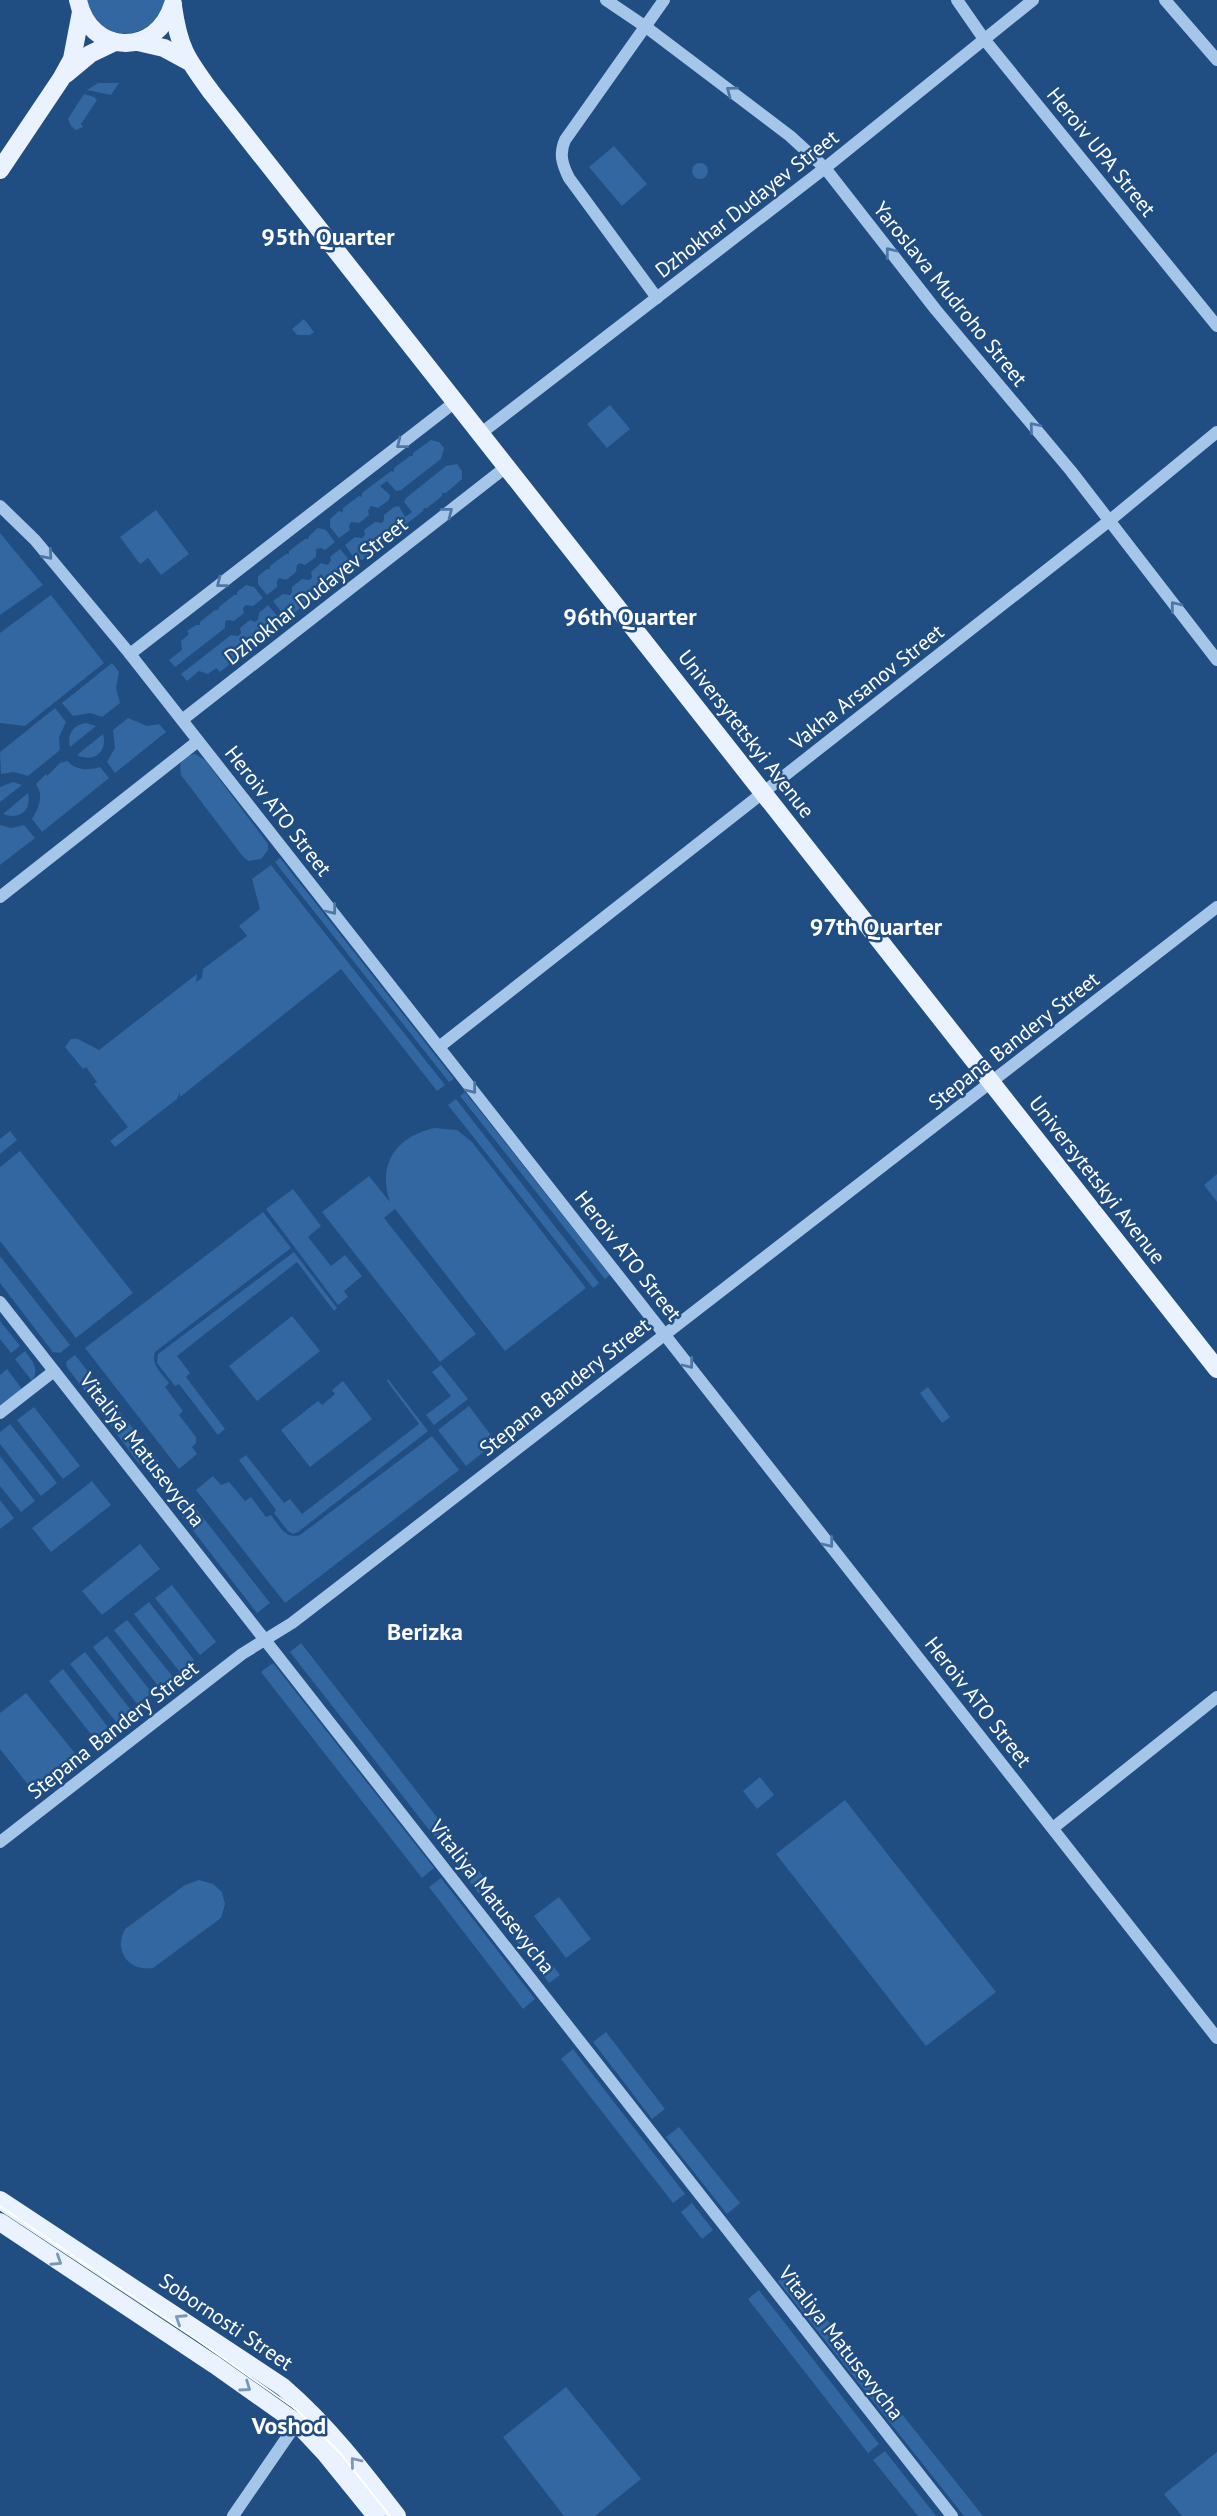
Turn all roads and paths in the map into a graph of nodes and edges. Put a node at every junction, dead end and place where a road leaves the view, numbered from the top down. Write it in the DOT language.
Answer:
graph roads {
  1 [pos="606,0"];
  2 [pos="664,0"];
  3 [pos="957,0"];
  4 [pos="1033,0"];
  5 [pos="1165,0"];
  6 [pos="174,3"];
  7 [pos="79,6"];
  8 [pos="646,27"];
  9 [pos="984,38"];
  10 [pos="115,42"];
  11 [pos="138,42"];
  12 [pos="1217,60"];
  13 [pos="188,61"];
  14 [pos="61,79"];
  15 [pos="825,168"];
  16 [pos="0,170"];
  17 [pos="657,298"];
  18 [pos="1217,326"];
  19 [pos="455,402"];
  20 [pos="1217,432"];
  21 [pos="480,434"];
  22 [pos="506,467"];
  23 [pos="0,506"];
  24 [pos="1109,521"];
  25 [pos="130,654"];
  26 [pos="1217,660"];
  27 [pos="182,720"];
  28 [pos="198,741"];
  29 [pos="763,793"];
  30 [pos="0,897"];
  31 [pos="1217,907"];
  32 [pos="439,1046"];
  33 [pos="992,1083"];
  34 [pos="0,1302"];
  35 [pos="665,1334"];
  36 [pos="1217,1369"];
  37 [pos="54,1371"];
  38 [pos="0,1413"];
  39 [pos="266,1639"];
  40 [pos="1217,1697"];
  41 [pos="1053,1828"];
  42 [pos="0,1842"];
  43 [pos="1217,2038"];
  44 [pos="0,2200"];
  45 [pos="0,2222"];
  46 [pos="307,2408"];
  47 [pos="297,2423"];
  48 [pos="233,2516"];
  49 [pos="376,2516"];
  50 [pos="397,2516"];
  51 [pos="952,2516"];
  1 -- 8 [label="street, Yaroslava Mudroho Street"];
  2 -- 8 [label="street"];
  3 -- 9 [label="street, Heroiv UPA Street"];
  4 -- 9 [label="street, Dzhokhar Dudayev Street"];
  5 -- 12 [label="street"];
  6 -- 11 [label="main road"];
  6 -- 13 [label="main road"];
  7 -- 10 [label="main road"];
  7 -- 14 [label="main road"];
  15 -- 8 [label="street, Yaroslava Mudroho Street, one-way"];
  8 -- 17 [label="street"];
  9 -- 15 [label="street, Dzhokhar Dudayev Street"];
  9 -- 18 [label="street, Heroiv UPA Street"];
  10 -- 11 [label="main road"];
  10 -- 14 [label="main road"];
  11 -- 13 [label="main road"];
  13 -- 19 [label="main road, Universytetskyi Avenue"];
  14 -- 16 [label="main road"];
  15 -- 17 [label="street, Dzhokhar Dudayev Street"];
  24 -- 15 [label="street, Yaroslava Mudroho Street, one-way"];
  17 -- 21 [label="street, Dzhokhar Dudayev Street"];
  19 -- 21 [label="main road, Universytetskyi Avenue"];
  19 -- 25 [label="street, one-way"];
  20 -- 24 [label="street, Vakha Arsanov Street"];
  21 -- 22 [label="main road, Universytetskyi Avenue"];
  27 -- 22 [label="street, Dzhokhar Dudayev Street, one-way"];
  22 -- 29 [label="main road, Universytetskyi Avenue"];
  23 -- 25 [label="street, Heroiv ATO Street, one-way"];
  26 -- 24 [label="street, Yaroslava Mudroho Street, one-way"];
  24 -- 29 [label="street, Vakha Arsanov Street"];
  25 -- 27 [label="street, Heroiv ATO Street"];
  27 -- 28 [label="street, Heroiv ATO Street"];
  28 -- 30 [label="street"];
  28 -- 32 [label="street, Heroiv ATO Street, one-way"];
  29 -- 32 [label="street, Vakha Arsanov Street"];
  29 -- 33 [label="main road, Universytetskyi Avenue"];
  31 -- 33 [label="street, Stepana Bandery Street"];
  32 -- 35 [label="street, Heroiv ATO Street, one-way"];
  33 -- 35 [label="street, Stepana Bandery Street"];
  33 -- 36 [label="main road, Universytetskyi Avenue"];
  34 -- 37 [label="street, Vitaliya Matusevycha"];
  35 -- 39 [label="street, Stepana Bandery Street"];
  35 -- 41 [label="street, Heroiv ATO Street, one-way"];
  37 -- 38 [label="street"];
  37 -- 39 [label="street, Vitaliya Matusevycha"];
  39 -- 42 [label="street, Stepana Bandery Street"];
  39 -- 51 [label="street, Vitaliya Matusevycha"];
  40 -- 41 [label="street"];
  41 -- 43 [label="street, Heroiv ATO Street"];
  46 -- 44 [label="main road, Sobornosti Street, one-way"];
  45 -- 47 [label="main road, Sobornosti Street, one-way"];
  46 -- 47 [label="street"];
  50 -- 46 [label="main road, Sobornosti Street, one-way"];
  47 -- 48 [label="street"];
  47 -- 49 [label="main road, Sobornosti Street"];
}
